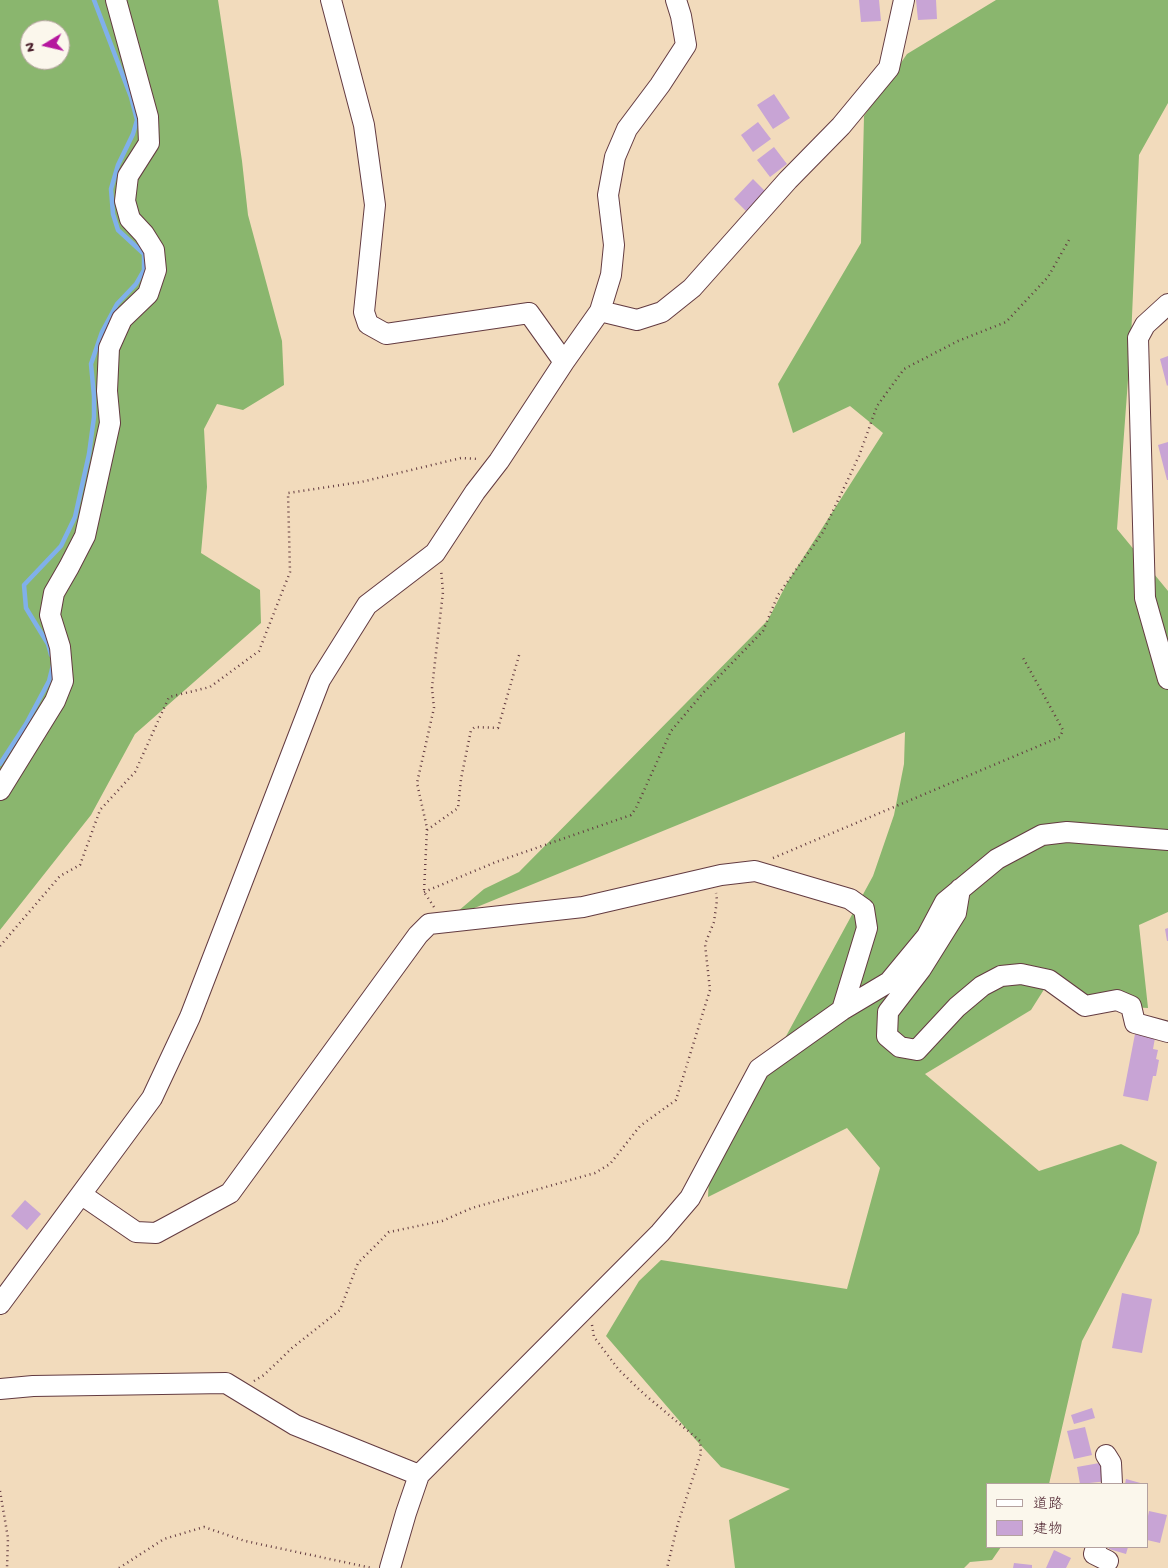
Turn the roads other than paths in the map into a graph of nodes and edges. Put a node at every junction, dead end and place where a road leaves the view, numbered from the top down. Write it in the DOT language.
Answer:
graph roads {
  1 [pos="116,0"];
  2 [pos="331,0"];
  3 [pos="676,0"];
  4 [pos="904,0"];
  5 [pos="1168,304"];
  6 [pos="600,311"];
  7 [pos="564,362"];
  8 [pos="1168,679"];
  9 [pos="0,790"];
  10 [pos="1168,840"];
  11 [pos="960,889"];
  12 [pos="842,1010"];
  13 [pos="1168,1032"];
  14 [pos="82,1195"];
  15 [pos="0,1304"];
  16 [pos="0,1388"];
  17 [pos="1106,1455"];
  18 [pos="419,1475"];
  19 [pos="1112,1483"];
  20 [pos="390,1568"];
  1 -- 9 [label="street"];
  2 -- 7 [label="street"];
  3 -- 6 [label="street"];
  4 -- 6 [label="street"];
  5 -- 8 [label="street"];
  6 -- 7 [label="street"];
  7 -- 14 [label="street"];
  10 -- 11 [label="street"];
  11 -- 12 [label="street"];
  11 -- 13 [label="street"];
  12 -- 14 [label="street"];
  12 -- 18 [label="street"];
  14 -- 15 [label="street"];
  16 -- 18 [label="street"];
  17 -- 19 [label="street"];
  18 -- 20 [label="street"];
}
